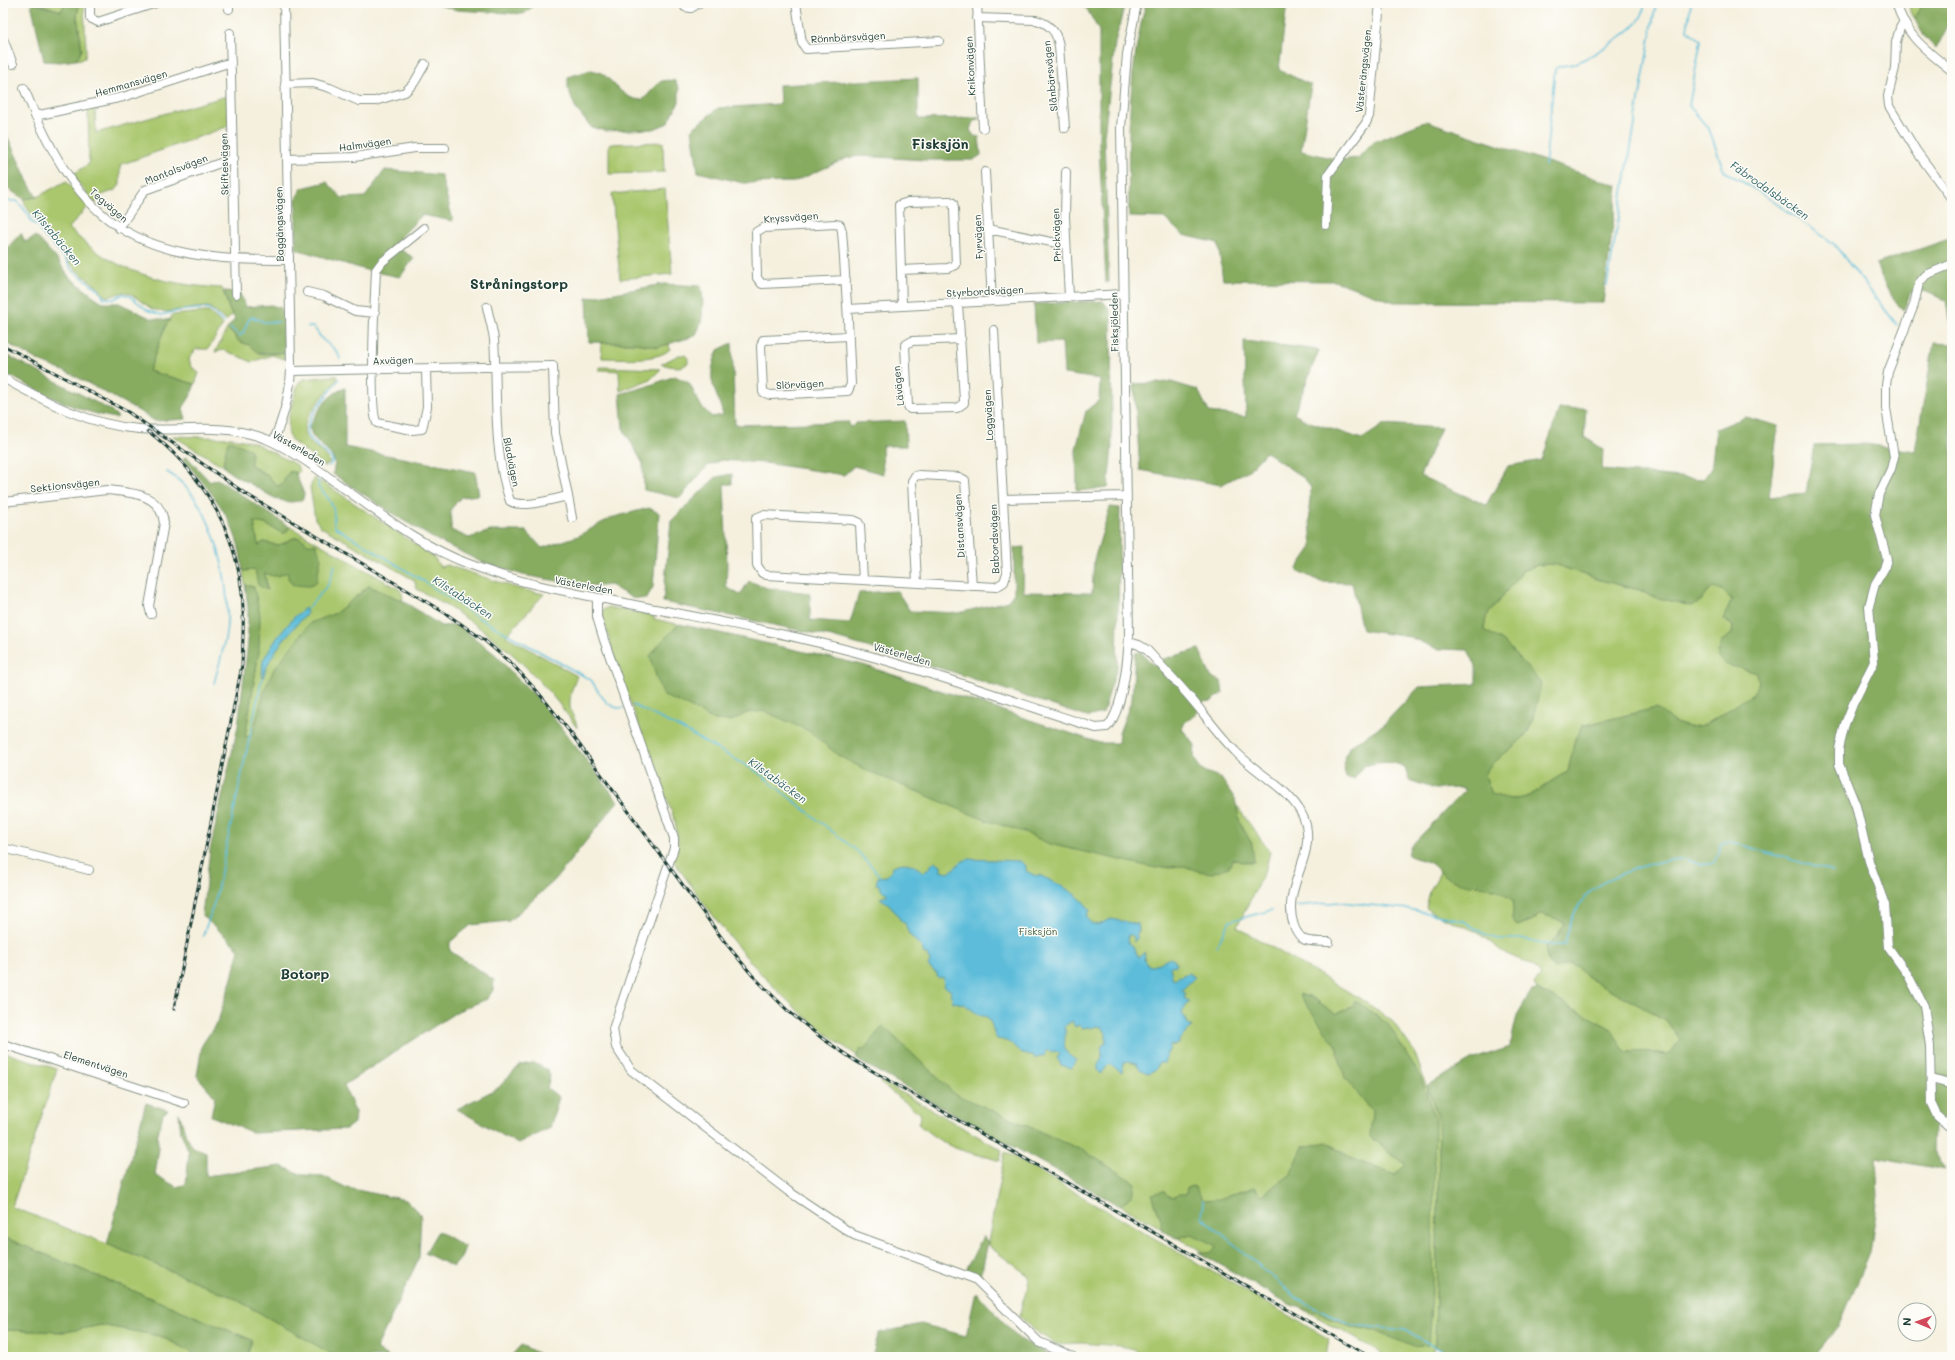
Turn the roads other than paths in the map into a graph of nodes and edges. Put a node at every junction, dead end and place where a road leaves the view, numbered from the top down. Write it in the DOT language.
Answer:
graph roads {
  1 [pos="90,3"];
  2 [pos="156,3"];
  3 [pos="284,3"];
  4 [pos="684,3"];
  5 [pos="699,3"];
  6 [pos="796,3"];
  7 [pos="976,3"];
  8 [pos="1137,3"];
  9 [pos="1380,3"];
  10 [pos="1896,3"];
  11 [pos="977,18"];
  12 [pos="1903,23"];
  13 [pos="230,33"];
  14 [pos="3,39"];
  15 [pos="939,41"];
  16 [pos="231,62"];
  17 [pos="13,64"];
  18 [pos="425,64"];
  19 [pos="1952,71"];
  20 [pos="286,84"];
  21 [pos="24,88"];
  22 [pos="35,116"];
  23 [pos="983,128"];
  24 [pos="1066,128"];
  25 [pos="445,148"];
  26 [pos="234,158"];
  27 [pos="287,159"];
  28 [pos="985,172"];
  29 [pos="1066,172"];
  30 [pos="1952,199"];
  31 [pos="1326,225"];
  32 [pos="119,228"];
  33 [pos="424,228"];
  34 [pos="988,229"];
  35 [pos="1066,245"];
  36 [pos="236,260"];
  37 [pos="290,260"];
  38 [pos="1952,264"];
  39 [pos="901,270"];
  40 [pos="846,280"];
  41 [pos="307,292"];
  42 [pos="236,294"];
  43 [pos="1124,294"];
  44 [pos="1069,297"];
  45 [pos="992,301"];
  46 [pos="958,303"];
  47 [pos="902,306"];
  48 [pos="487,307"];
  49 [pos="848,309"];
  50 [pos="375,313"];
  51 [pos="994,330"];
  52 [pos="849,336"];
  53 [pos="961,339"];
  54 [pos="495,367"];
  55 [pos="426,369"];
  56 [pos="291,371"];
  57 [pos="374,371"];
  58 [pos="3,378"];
  59 [pos="272,442"];
  60 [pos="568,496"];
  61 [pos="1127,496"];
  62 [pos="1003,498"];
  63 [pos="3,502"];
  64 [pos="572,518"];
  65 [pos="863,580"];
  66 [pos="917,583"];
  67 [pos="972,586"];
  68 [pos="597,598"];
  69 [pos="151,614"];
  70 [pos="1129,642"];
  71 [pos="3,848"];
  72 [pos="89,870"];
  73 [pos="1329,942"];
  74 [pos="3,1044"];
  75 [pos="1932,1079"];
  76 [pos="1952,1085"];
  77 [pos="184,1103"];
  78 [pos="1952,1129"];
  79 [pos="1073,1357"];
  1 -- 2 [label="street"];
  3 -- 20 [label="street, Baggängsvägen"];
  4 -- 5 [label="street"];
  6 -- 15 [label="street, Rönnbärsvägen"];
  7 -- 11 [label="street, Krikonvägen"];
  8 -- 43 [label="street, Fisksjöleden"];
  9 -- 31 [label="street, Västerängsvägen"];
  10 -- 12 [label="street"];
  11 -- 23 [label="street, Krikonvägen"];
  11 -- 24 [label="street, Slånbärsvägen"];
  12 -- 19 [label="street"];
  12 -- 30 [label="street"];
  13 -- 16 [label="street, Skiftesvägen"];
  14 -- 17 [label="street"];
  16 -- 22 [label="street, Hemmansvägen"];
  16 -- 26 [label="street, Skiftesvägen"];
  18 -- 20 [label="street"];
  20 -- 27 [label="street, Baggängsvägen"];
  21 -- 22 [label="street, Tegvägen"];
  22 -- 32 [label="street, Tegvägen"];
  25 -- 27 [label="street, Halmvägen"];
  26 -- 32 [label="street, Mantalsvägen"];
  26 -- 36 [label="street, Skiftesvägen"];
  27 -- 37 [label="street, Baggängsvägen"];
  28 -- 34 [label="street, Fyrvägen"];
  29 -- 35 [label="street, Prickvägen"];
  32 -- 36 [label="street, Tegvägen"];
  33 -- 50 [label="street"];
  34 -- 35 [label="street"];
  34 -- 45 [label="street, Fyrvägen"];
  35 -- 44 [label="street, Prickvägen"];
  36 -- 37 [label="street, Tegvägen"];
  36 -- 42 [label="street, Skiftesvägen"];
  37 -- 56 [label="street, Baggängsvägen"];
  38 -- 75 [label="street"];
  39 -- 39 [label="street"];
  39 -- 47 [label="street"];
  40 -- 40 [label="street, Kryssvägen"];
  40 -- 49 [label="street, Kryssvägen"];
  41 -- 50 [label="street"];
  43 -- 44 [label="street, Styrbordsvägen"];
  43 -- 61 [label="street, Fisksjöleden"];
  44 -- 45 [label="street, Styrbordsvägen"];
  45 -- 46 [label="street, Styrbordsvägen"];
  46 -- 47 [label="street, Styrbordsvägen"];
  46 -- 53 [label="street, Lävägen"];
  47 -- 49 [label="street, Styrbordsvägen"];
  48 -- 54 [label="street"];
  49 -- 52 [label="street, Slörvägen"];
  50 -- 57 [label="street"];
  51 -- 62 [label="street, Loggvägen"];
  52 -- 52 [label="street, Slörvägen"];
  53 -- 53 [label="street, Lävägen"];
  54 -- 55 [label="street, Axvägen"];
  54 -- 60 [label="street, Axvägen"];
  54 -- 60 [label="street, Bladvägen"];
  55 -- 57 [label="street, Axvägen"];
  55 -- 57 [label="street"];
  56 -- 57 [label="street, Axvägen"];
  56 -- 59 [label="street, Baggängsvägen"];
  58 -- 59 [label="street, Västerleden"];
  59 -- 68 [label="street, Västerleden"];
  60 -- 64 [label="street"];
  61 -- 62 [label="street, Babordsvägen"];
  61 -- 70 [label="street, Fisksjöleden"];
  62 -- 67 [label="street, Babordsvägen"];
  63 -- 69 [label="street, Sektionsvägen"];
  65 -- 65 [label="street, Babordsvägen"];
  65 -- 66 [label="street, Babordsvägen"];
  66 -- 67 [label="street, Babordsvägen"];
  66 -- 67 [label="street, Distansvägen"];
  68 -- 70 [label="street, Västerleden"];
  68 -- 79 [label="street"];
  70 -- 73 [label="street"];
  71 -- 72 [label="street"];
  74 -- 77 [label="street, Elementvägen"];
  75 -- 76 [label="street"];
  75 -- 78 [label="street"];
}
